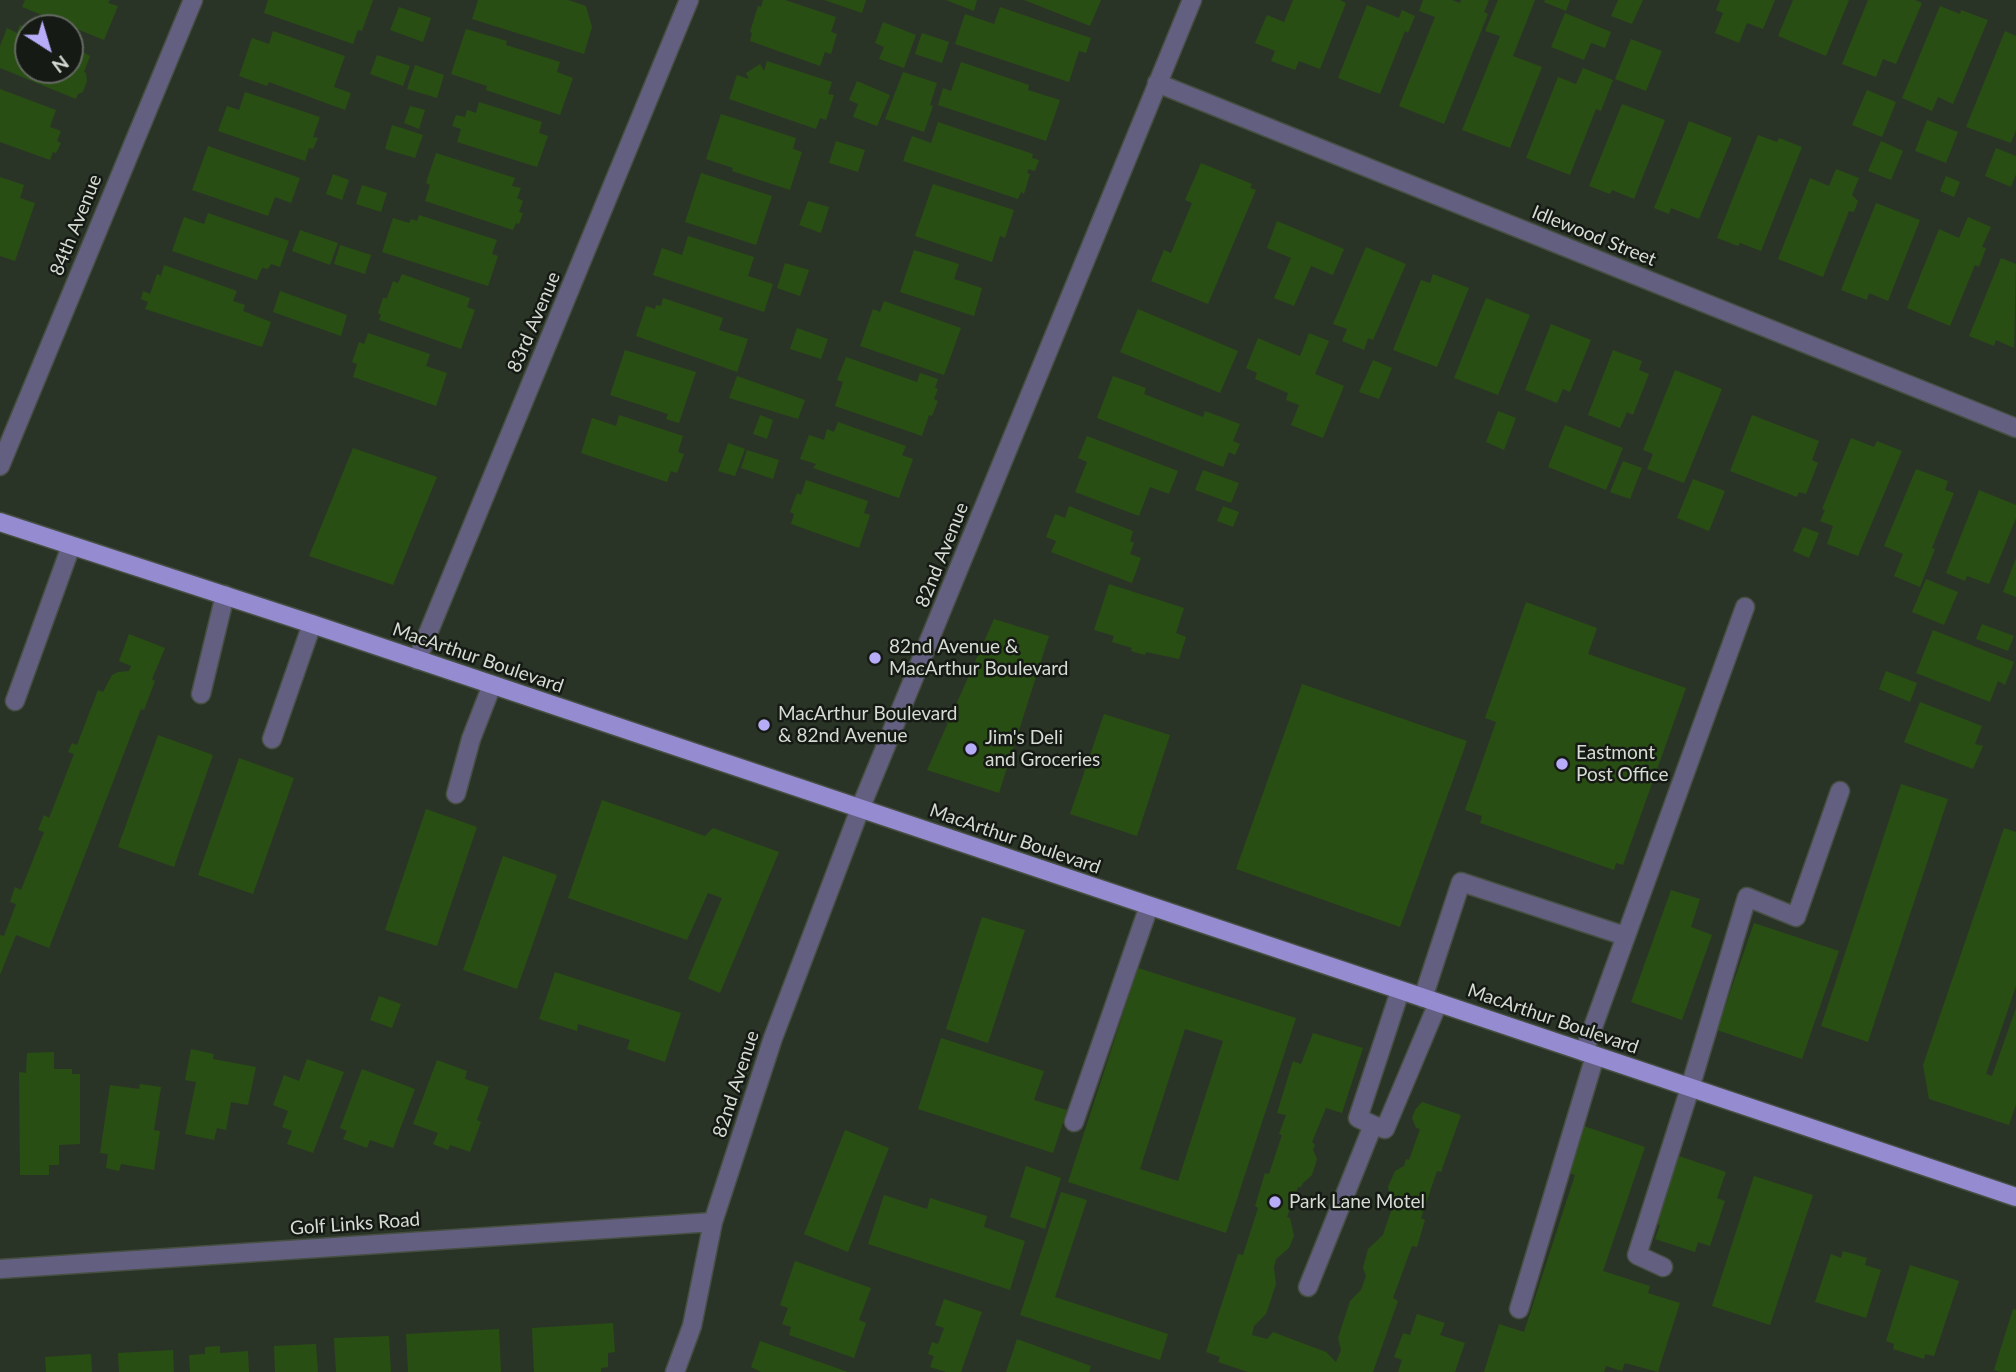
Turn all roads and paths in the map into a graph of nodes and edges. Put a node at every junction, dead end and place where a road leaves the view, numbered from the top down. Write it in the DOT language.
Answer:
graph roads {
  1 [pos="193,0"];
  2 [pos="689,0"];
  3 [pos="1192,0"];
  4 [pos="1157,83"];
  5 [pos="2016,428"];
  6 [pos="0,466"];
  7 [pos="0,522"];
  8 [pos="71,546"];
  9 [pos="225,596"];
  10 [pos="1745,607"];
  11 [pos="312,624"];
  12 [pos="417,660"];
  13 [pos="492,685"];
  14 [pos="201,694"];
  15 [pos="15,701"];
  16 [pos="272,739"];
  17 [pos="1840,791"];
  18 [pos="456,794"];
  19 [pos="860,809"];
  20 [pos="1149,906"];
  21 [pos="1625,936"];
  22 [pos="1400,990"];
  23 [pos="1431,1001"];
  24 [pos="1590,1054"];
  25 [pos="1690,1088"];
  26 [pos="1365,1121"];
  27 [pos="1074,1122"];
  28 [pos="2016,1198"];
  29 [pos="713,1222"];
  30 [pos="1663,1267"];
  31 [pos="0,1269"];
  32 [pos="1308,1287"];
  33 [pos="1519,1309"];
  34 [pos="675,1372"];
  1 -- 6 [label="street, 84th Avenue"];
  2 -- 12 [label="street, 83rd Avenue"];
  3 -- 4 [label="street, 82nd Avenue"];
  4 -- 5 [label="street, Idlewood Street"];
  4 -- 19 [label="street, 82nd Avenue"];
  7 -- 8 [label="main road, MacArthur Boulevard"];
  8 -- 9 [label="main road, MacArthur Boulevard"];
  8 -- 15 [label="street"];
  9 -- 11 [label="main road, MacArthur Boulevard"];
  9 -- 14 [label="street"];
  10 -- 21 [label="street"];
  11 -- 12 [label="main road, MacArthur Boulevard"];
  11 -- 16 [label="street"];
  12 -- 13 [label="main road, MacArthur Boulevard"];
  13 -- 18 [label="street"];
  13 -- 19 [label="main road, MacArthur Boulevard"];
  17 -- 25 [label="street"];
  19 -- 20 [label="main road, MacArthur Boulevard"];
  19 -- 29 [label="street, 82nd Avenue"];
  20 -- 22 [label="main road, MacArthur Boulevard"];
  20 -- 27 [label="street"];
  21 -- 23 [label="street"];
  21 -- 24 [label="street"];
  22 -- 23 [label="main road, MacArthur Boulevard"];
  22 -- 26 [label="street"];
  23 -- 24 [label="main road, MacArthur Boulevard"];
  23 -- 26 [label="street"];
  24 -- 25 [label="main road, MacArthur Boulevard"];
  24 -- 33 [label="street"];
  25 -- 28 [label="main road, MacArthur Boulevard"];
  25 -- 30 [label="street"];
  26 -- 32 [label="street"];
  29 -- 31 [label="street, Golf Links Road"];
  29 -- 34 [label="street, 82nd Avenue"];
}
